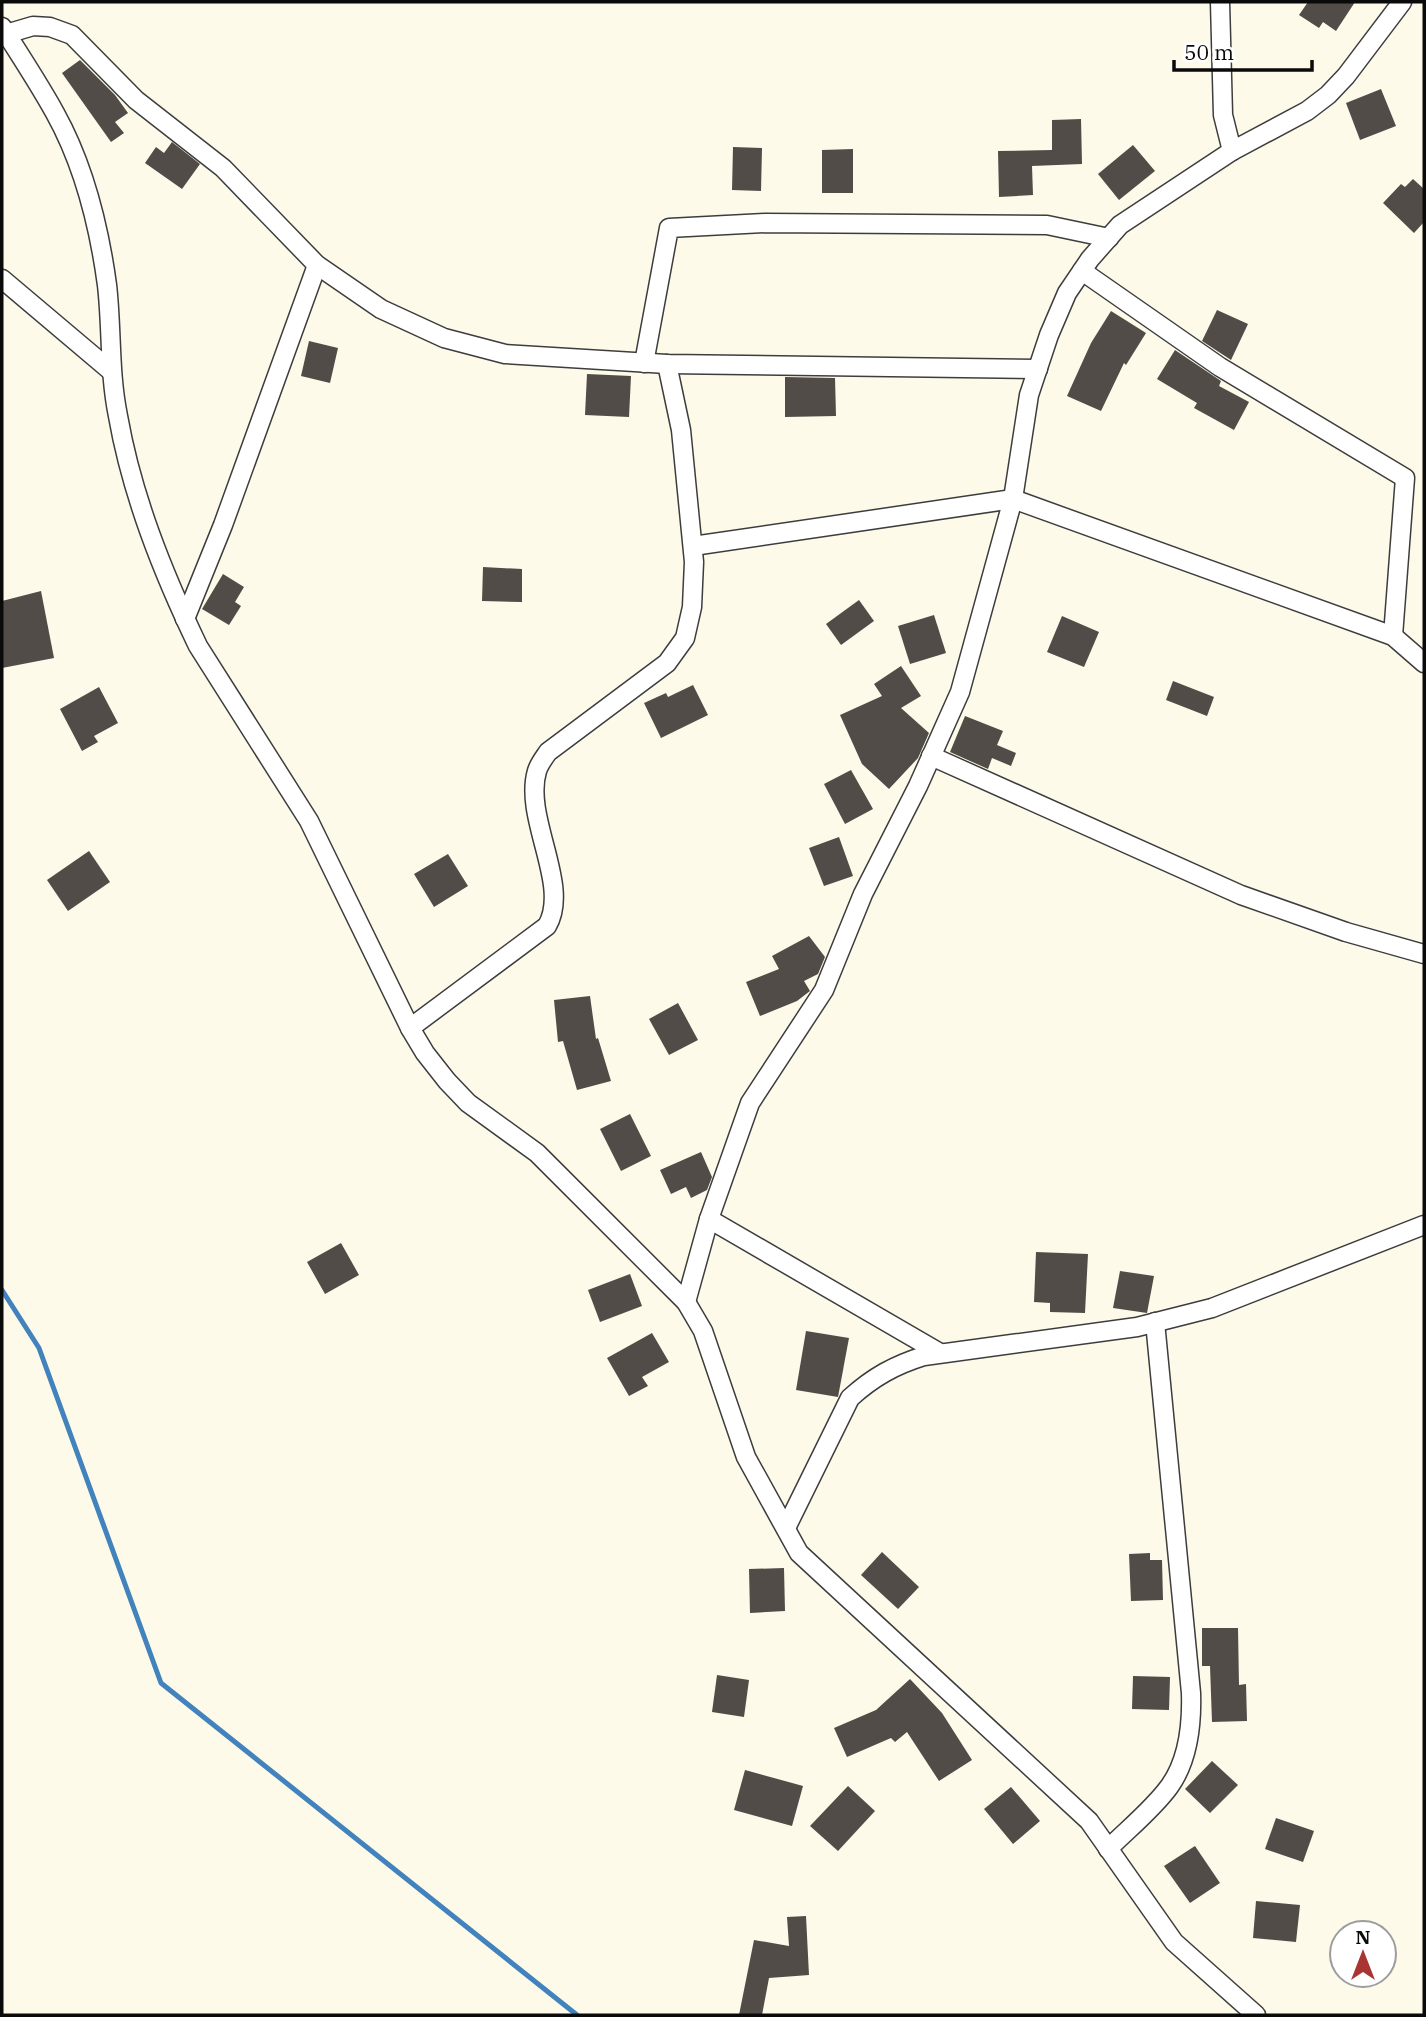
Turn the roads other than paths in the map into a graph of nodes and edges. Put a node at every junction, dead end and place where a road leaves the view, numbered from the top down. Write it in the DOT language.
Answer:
graph roads {
  1 [pos="1220,2"];
  2 [pos="1402,2"];
  3 [pos="4,31"];
  4 [pos="1232,151"];
  5 [pos="1109,238"];
  6 [pos="317,265"];
  7 [pos="1082,271"];
  8 [pos="2,279"];
  9 [pos="644,363"];
  10 [pos="667,364"];
  11 [pos="1038,369"];
  12 [pos="111,371"];
  13 [pos="1013,499"];
  14 [pos="693,546"];
  15 [pos="185,619"];
  16 [pos="1393,636"];
  17 [pos="1424,663"];
  18 [pos="931,756"];
  19 [pos="1424,954"];
  20 [pos="410,1028"];
  21 [pos="709,1219"];
  22 [pos="1424,1225"];
  23 [pos="686,1302"];
  24 [pos="1154,1322"];
  25 [pos="940,1353"];
  26 [pos="786,1528"];
  27 [pos="1108,1849"];
  28 [pos="1256,2015"];
  1 -- 4 [label="street"];
  2 -- 4 [label="street"];
  3 -- 6 [label="street"];
  3 -- 12 [label="street"];
  4 -- 5 [label="street"];
  5 -- 7 [label="street"];
  5 -- 9 [label="street"];
  6 -- 9 [label="street"];
  6 -- 15 [label="street"];
  7 -- 11 [label="street"];
  7 -- 16 [label="street"];
  8 -- 12 [label="street"];
  9 -- 10 [label="street"];
  10 -- 11 [label="street"];
  10 -- 14 [label="street"];
  11 -- 13 [label="street"];
  12 -- 15 [label="street"];
  13 -- 14 [label="street"];
  13 -- 16 [label="street"];
  13 -- 18 [label="street"];
  14 -- 20 [label="street"];
  15 -- 20 [label="street"];
  16 -- 17 [label="street"];
  18 -- 19 [label="street"];
  18 -- 21 [label="street"];
  20 -- 23 [label="street"];
  21 -- 23 [label="street"];
  21 -- 25 [label="street"];
  22 -- 24 [label="street"];
  23 -- 26 [label="street"];
  24 -- 25 [label="street"];
  24 -- 27 [label="street"];
  25 -- 26 [label="street"];
  26 -- 27 [label="street"];
  27 -- 28 [label="street"];
}
